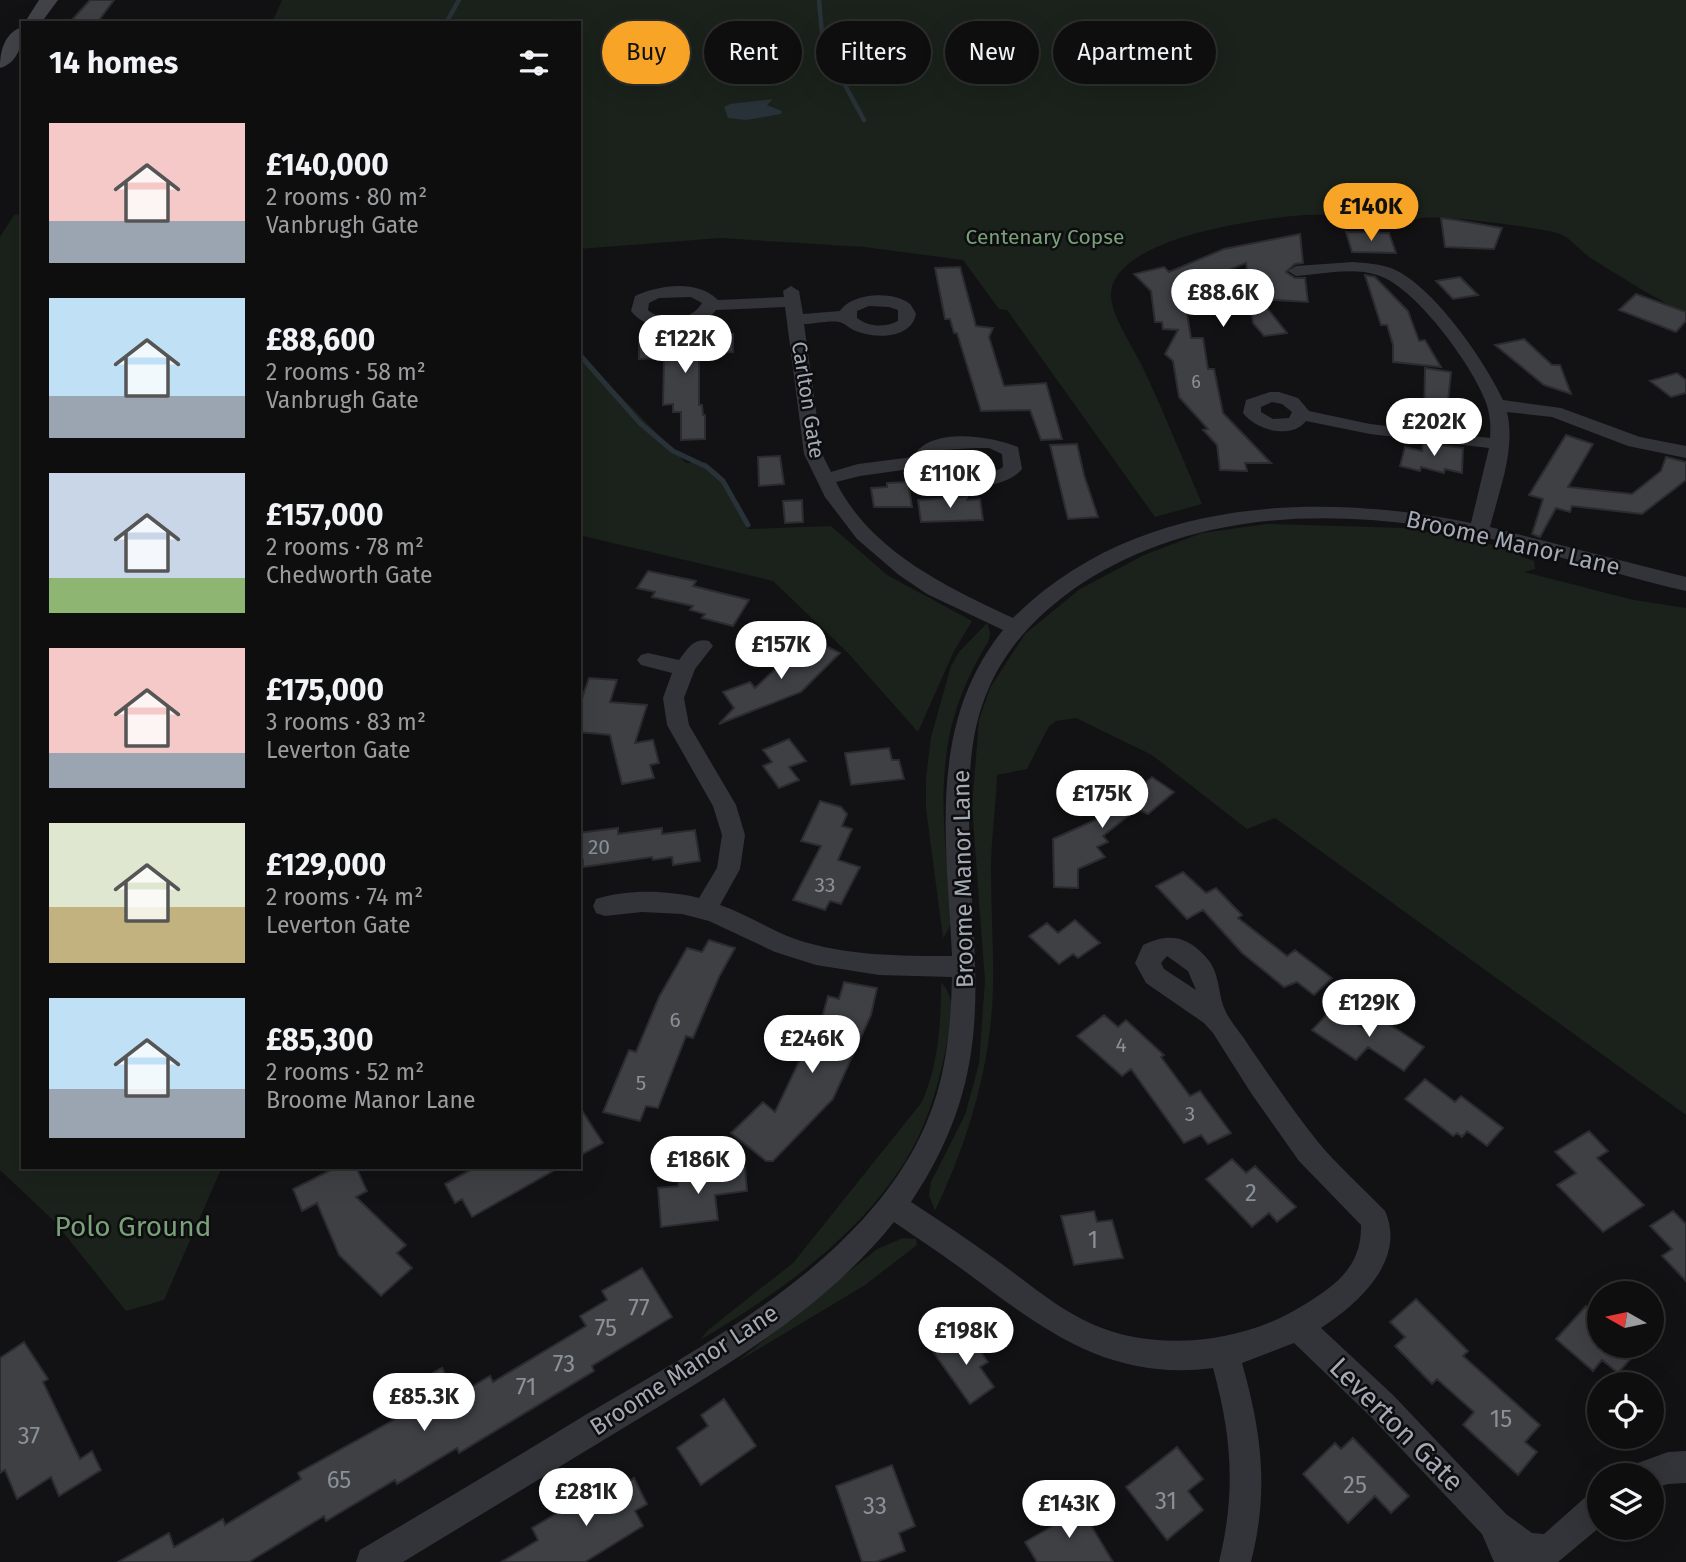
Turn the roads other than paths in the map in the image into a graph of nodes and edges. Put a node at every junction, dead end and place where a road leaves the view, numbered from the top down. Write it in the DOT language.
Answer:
graph roads {
  1 [pos="49,0"];
  2 [pos="33,21"];
  3 [pos="21,36"];
  4 [pos="0,62"];
  5 [pos="1296,271"];
  6 [pos="793,304"];
  7 [pos="711,305"];
  8 [pos="847,316"];
  9 [pos="1497,405"];
  10 [pos="1300,414"];
  11 [pos="1497,444"];
  12 [pos="1686,452"];
  13 [pos="922,462"];
  14 [pos="824,480"];
  15 [pos="1479,530"];
  16 [pos="1686,584"];
  17 [pos="1016,628"];
  18 [pos="702,646"];
  19 [pos="648,660"];
  20 [pos="684,668"];
  21 [pos="605,906"];
  22 [pos="705,909"];
  23 [pos="965,967"];
  24 [pos="1213,1015"];
  25 [pos="892,1205"];
  26 [pos="1298,1327"];
  27 [pos="1224,1353"];
  28 [pos="1686,1467"];
  29 [pos="1664,1469"];
  30 [pos="1587,1517"];
  31 [pos="1494,1522"];
  32 [pos="372,1562"];
  33 [pos="1235,1562"];
  34 [pos="1510,1562"];
  1 -- 2 [label="main road"];
  3 -- 4 [label="main road"];
  5 -- 9 [label="street"];
  6 -- 7 [label="street, Carlton Gate"];
  6 -- 8 [label="street, Carlton Gate"];
  6 -- 14 [label="street, Carlton Gate"];
  9 -- 11 [label="street"];
  9 -- 12 [label="street"];
  10 -- 11 [label="street"];
  11 -- 15 [label="street"];
  13 -- 14 [label="street, Carlton Gate"];
  14 -- 17 [label="street, Carlton Gate"];
  15 -- 16 [label="street, Broome Manor Lane"];
  15 -- 17 [label="street, Broome Manor Lane"];
  17 -- 23 [label="street, Broome Manor Lane"];
  18 -- 20 [label="street"];
  19 -- 20 [label="street"];
  20 -- 22 [label="street"];
  21 -- 22 [label="street"];
  22 -- 23 [label="street"];
  23 -- 25 [label="street, Broome Manor Lane"];
  24 -- 26 [label="street"];
  25 -- 27 [label="street"];
  25 -- 32 [label="street, Broome Manor Lane"];
  26 -- 27 [label="street"];
  26 -- 31 [label="street, Leverton Gate"];
  27 -- 33 [label="street"];
  28 -- 29 [label="street"];
  30 -- 31 [label="street, Leverton Gate"];
  31 -- 34 [label="street, Leverton Gate"];
}
